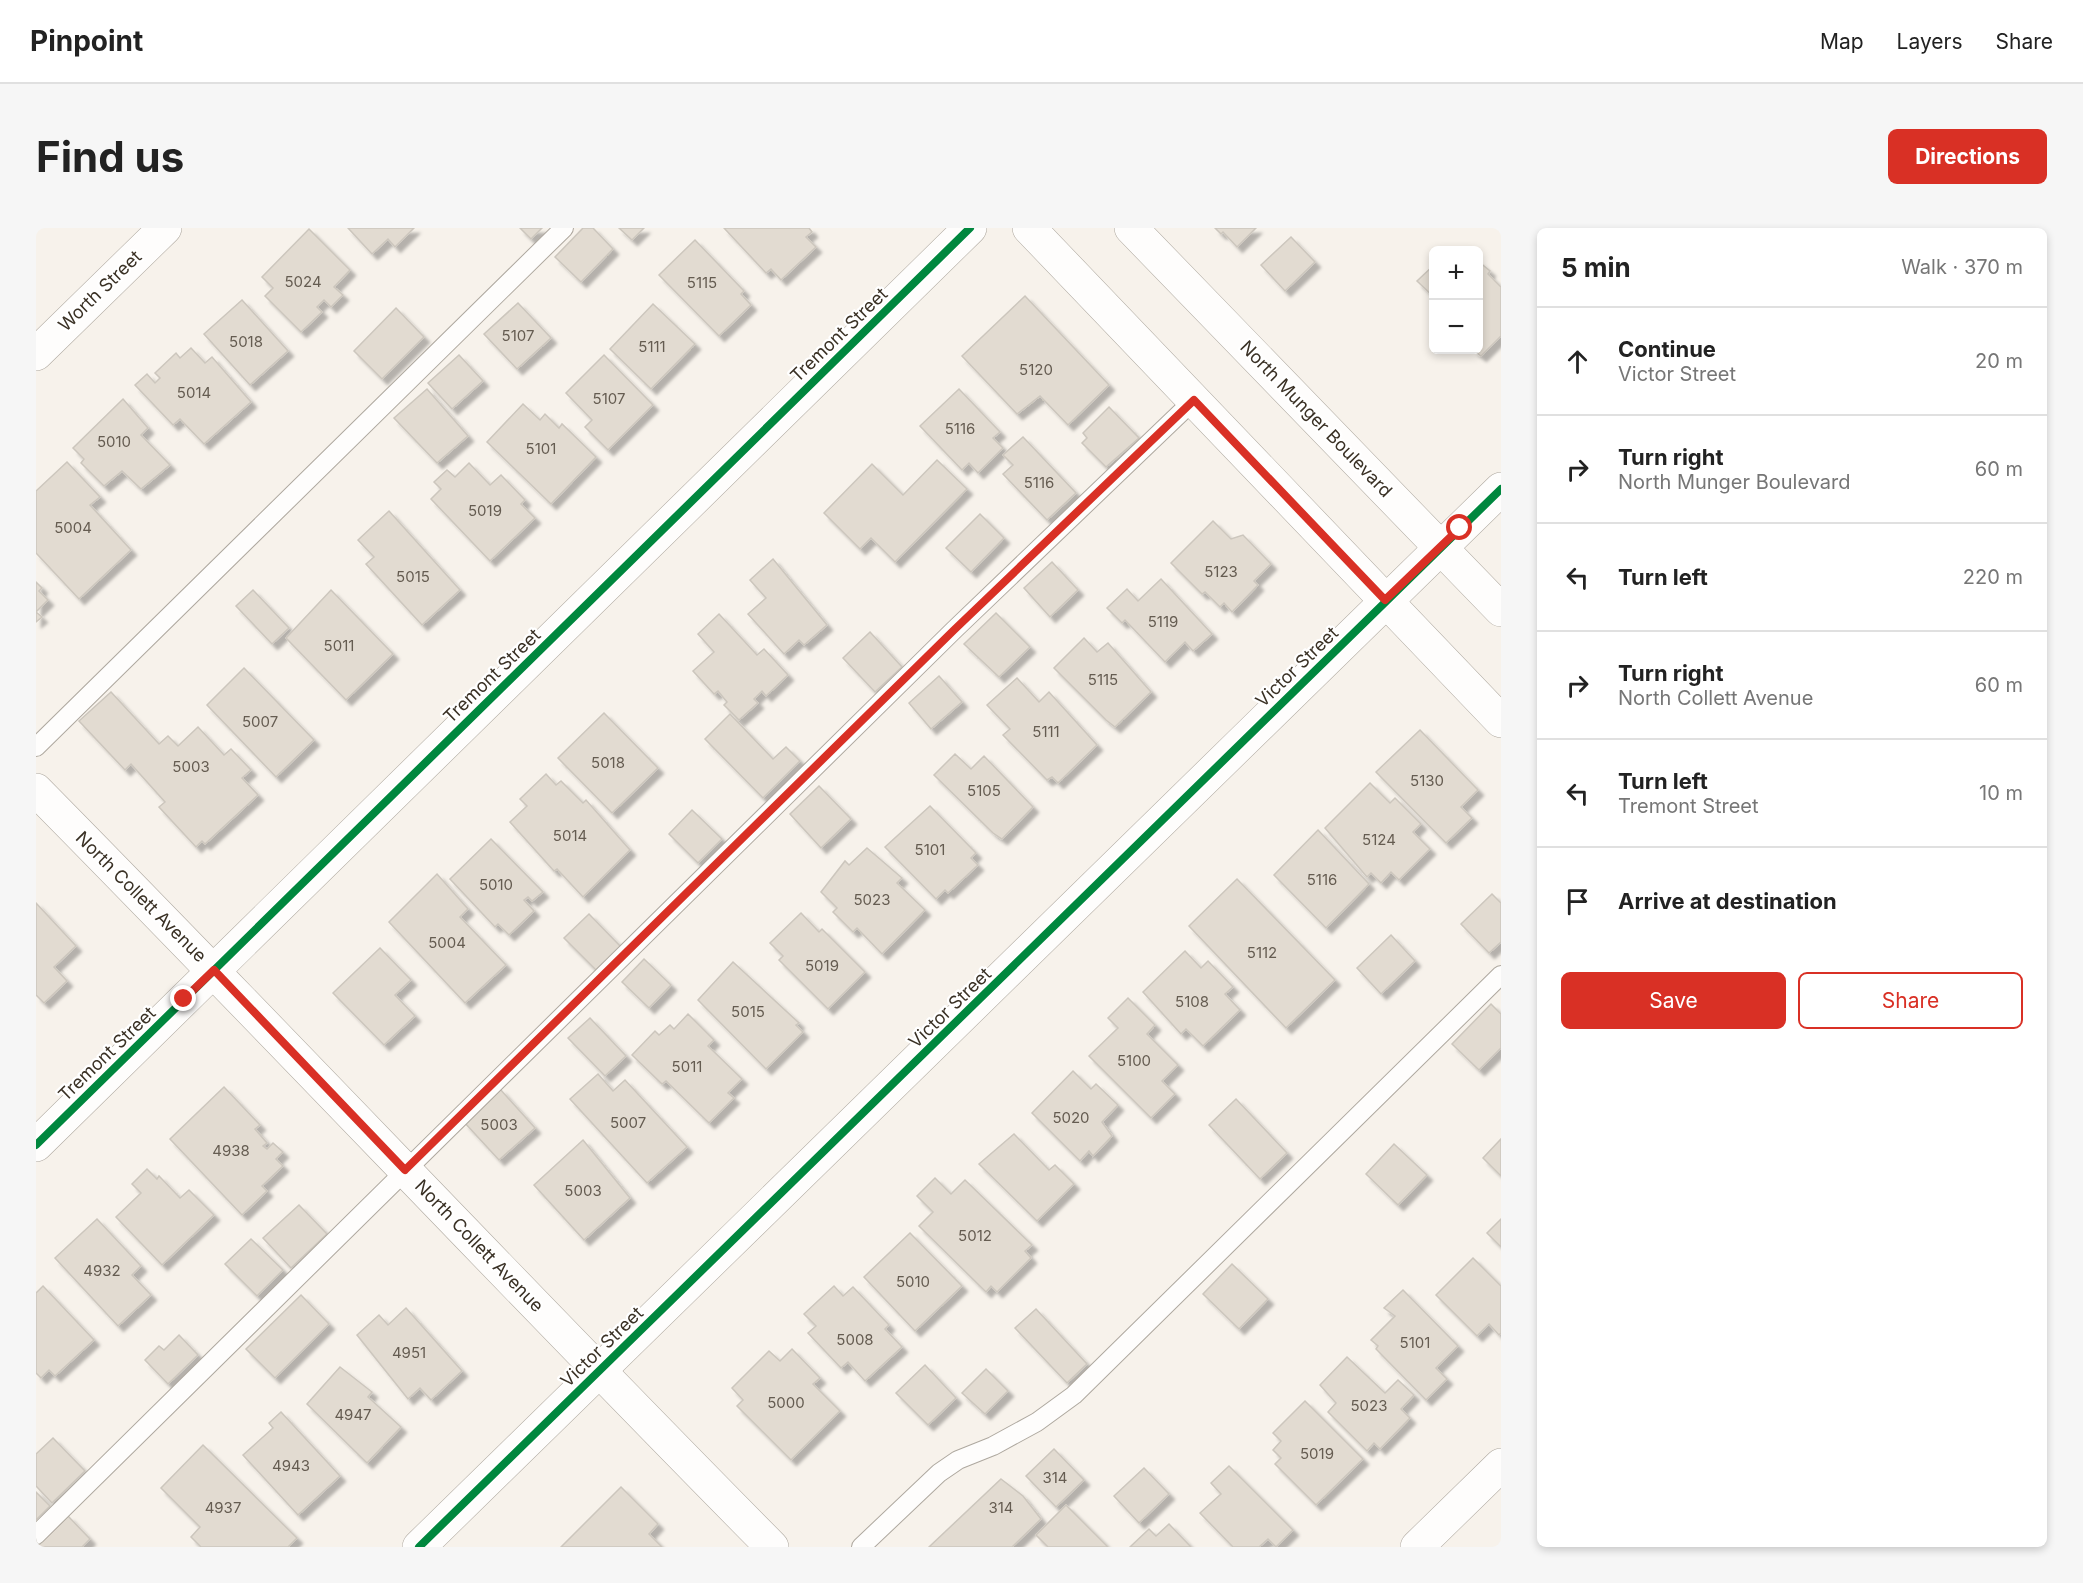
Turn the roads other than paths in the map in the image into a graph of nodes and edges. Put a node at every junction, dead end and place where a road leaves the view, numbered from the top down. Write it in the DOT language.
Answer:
graph roads {
  1 [pos="165,228"];
  2 [pos="564,228"];
  3 [pos="970,228"];
  4 [pos="1029,228"];
  5 [pos="1131,228"];
  6 [pos="36,354"];
  7 [pos="1194,400"];
  8 [pos="1501,489"];
  9 [pos="1440,547"];
  10 [pos="1385,600"];
  11 [pos="1501,610"];
  12 [pos="1501,721"];
  13 [pos="36,747"];
  14 [pos="36,790"];
  15 [pos="214,970"];
  16 [pos="1501,975"];
  17 [pos="36,1145"];
  18 [pos="405,1170"];
  19 [pos="598,1371"];
  20 [pos="1501,1465"];
  21 [pos="36,1535"];
  22 [pos="419,1547"];
  23 [pos="772,1547"];
  24 [pos="861,1547"];
  25 [pos="1417,1547"];
  1 -- 6 [label="street, Worth Street"];
  2 -- 13 [label="lane"];
  3 -- 15 [label="street, Tremont Street"];
  4 -- 7 [label="street"];
  5 -- 9 [label="street, North Munger Boulevard"];
  7 -- 10 [label="street"];
  7 -- 18 [label="lane"];
  8 -- 9 [label="street, Victor Street"];
  9 -- 10 [label="street, Victor Street"];
  9 -- 11 [label="street, North Munger Boulevard"];
  10 -- 12 [label="street"];
  10 -- 19 [label="street, Victor Street"];
  14 -- 15 [label="street, North Collett Avenue"];
  15 -- 17 [label="street, Tremont Street"];
  15 -- 18 [label="street, North Collett Avenue"];
  16 -- 24 [label="lane"];
  18 -- 19 [label="street, North Collett Avenue"];
  18 -- 21 [label="lane"];
  19 -- 22 [label="street, Victor Street"];
  19 -- 23 [label="street, North Collett Avenue"];
  20 -- 25 [label="street"];
}
